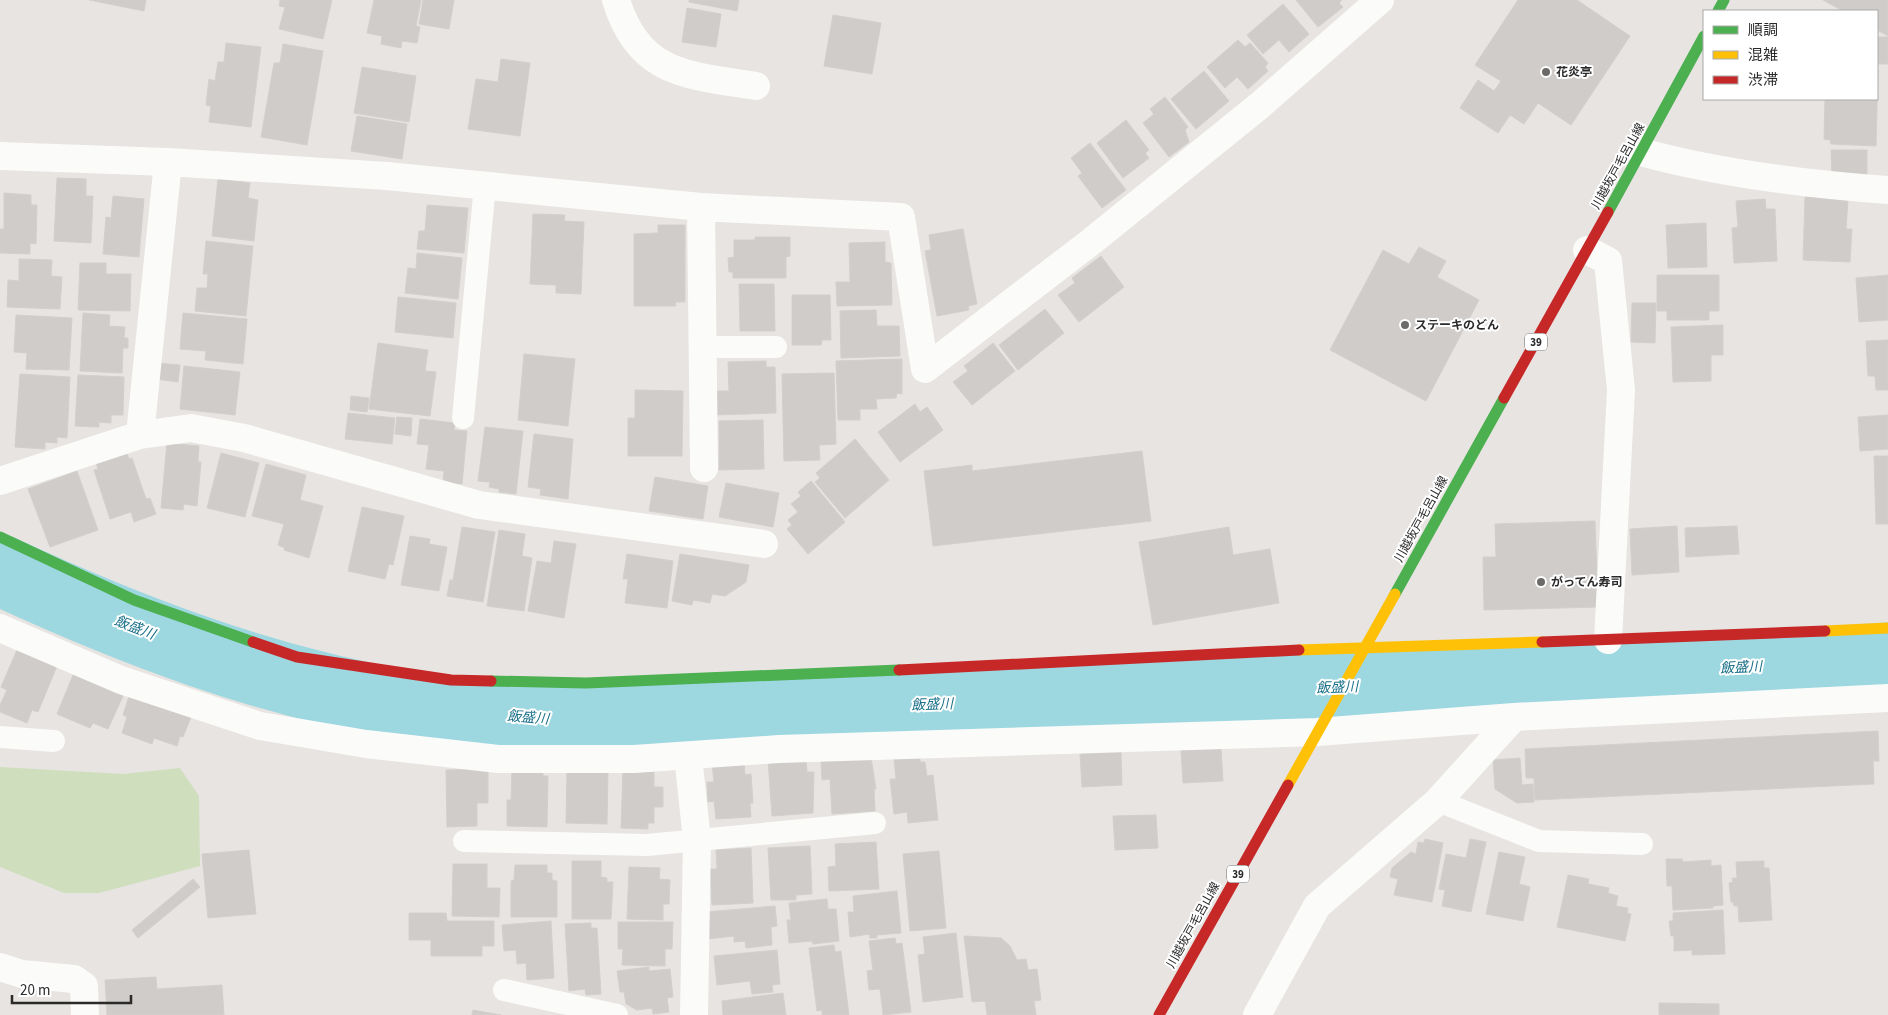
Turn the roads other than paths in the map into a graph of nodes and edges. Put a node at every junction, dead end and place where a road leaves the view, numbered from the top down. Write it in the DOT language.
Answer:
graph roads {
  1 [pos="616,0"];
  2 [pos="1380,0"];
  3 [pos="1703,38"];
  4 [pos="756,86"];
  5 [pos="1641,152"];
  6 [pos="0,156"];
  7 [pos="168,162"];
  8 [pos="485,186"];
  9 [pos="1888,190"];
  10 [pos="701,207"];
  11 [pos="1587,250"];
  12 [pos="702,347"];
  13 [pos="776,347"];
  14 [pos="464,418"];
  15 [pos="140,434"];
  16 [pos="704,468"];
  17 [pos="0,481"];
  18 [pos="0,537"];
  19 [pos="764,544"];
  20 [pos="0,628"];
  21 [pos="1888,628"];
  22 [pos="1608,640"];
  23 [pos="1365,647"];
  24 [pos="1888,698"];
  25 [pos="1514,717"];
  26 [pos="1317,732"];
  27 [pos="0,737"];
  28 [pos="54,740"];
  29 [pos="688,756"];
  30 [pos="1438,801"];
  31 [pos="875,823"];
  32 [pos="697,840"];
  33 [pos="464,842"];
  34 [pos="1642,844"];
  35 [pos="0,967"];
  36 [pos="504,990"];
  37 [pos="85,1015"];
  38 [pos="617,1015"];
  39 [pos="694,1015"];
  40 [pos="1159,1015"];
  41 [pos="1257,1015"];
  1 -- 4 [label="street"];
  2 -- 10 [label="street"];
  3 -- 5 [label="street, 川越坂戸毛呂山線 / 39"];
  5 -- 9 [label="street"];
  5 -- 11 [label="street, 川越坂戸毛呂山線 / 39"];
  6 -- 7 [label="street"];
  7 -- 8 [label="street"];
  7 -- 15 [label="street"];
  8 -- 10 [label="street"];
  8 -- 14 [label="lane"];
  10 -- 12 [label="street"];
  11 -- 22 [label="street"];
  11 -- 23 [label="street, 川越坂戸毛呂山線 / 39"];
  12 -- 13 [label="lane"];
  12 -- 16 [label="street"];
  15 -- 17 [label="street"];
  15 -- 19 [label="street"];
  18 -- 23 [label="street"];
  20 -- 29 [label="street"];
  21 -- 22 [label="street"];
  22 -- 23 [label="street"];
  23 -- 26 [label="street, 川越坂戸毛呂山線 / 39"];
  24 -- 25 [label="street"];
  25 -- 26 [label="street"];
  25 -- 30 [label="street"];
  26 -- 29 [label="street"];
  26 -- 40 [label="street, 川越坂戸毛呂山線 / 39"];
  27 -- 28 [label="lane"];
  29 -- 32 [label="street"];
  30 -- 34 [label="lane"];
  30 -- 41 [label="street"];
  31 -- 32 [label="lane"];
  32 -- 33 [label="lane"];
  32 -- 39 [label="street"];
  35 -- 37 [label="street"];
  36 -- 38 [label="lane"];
}
